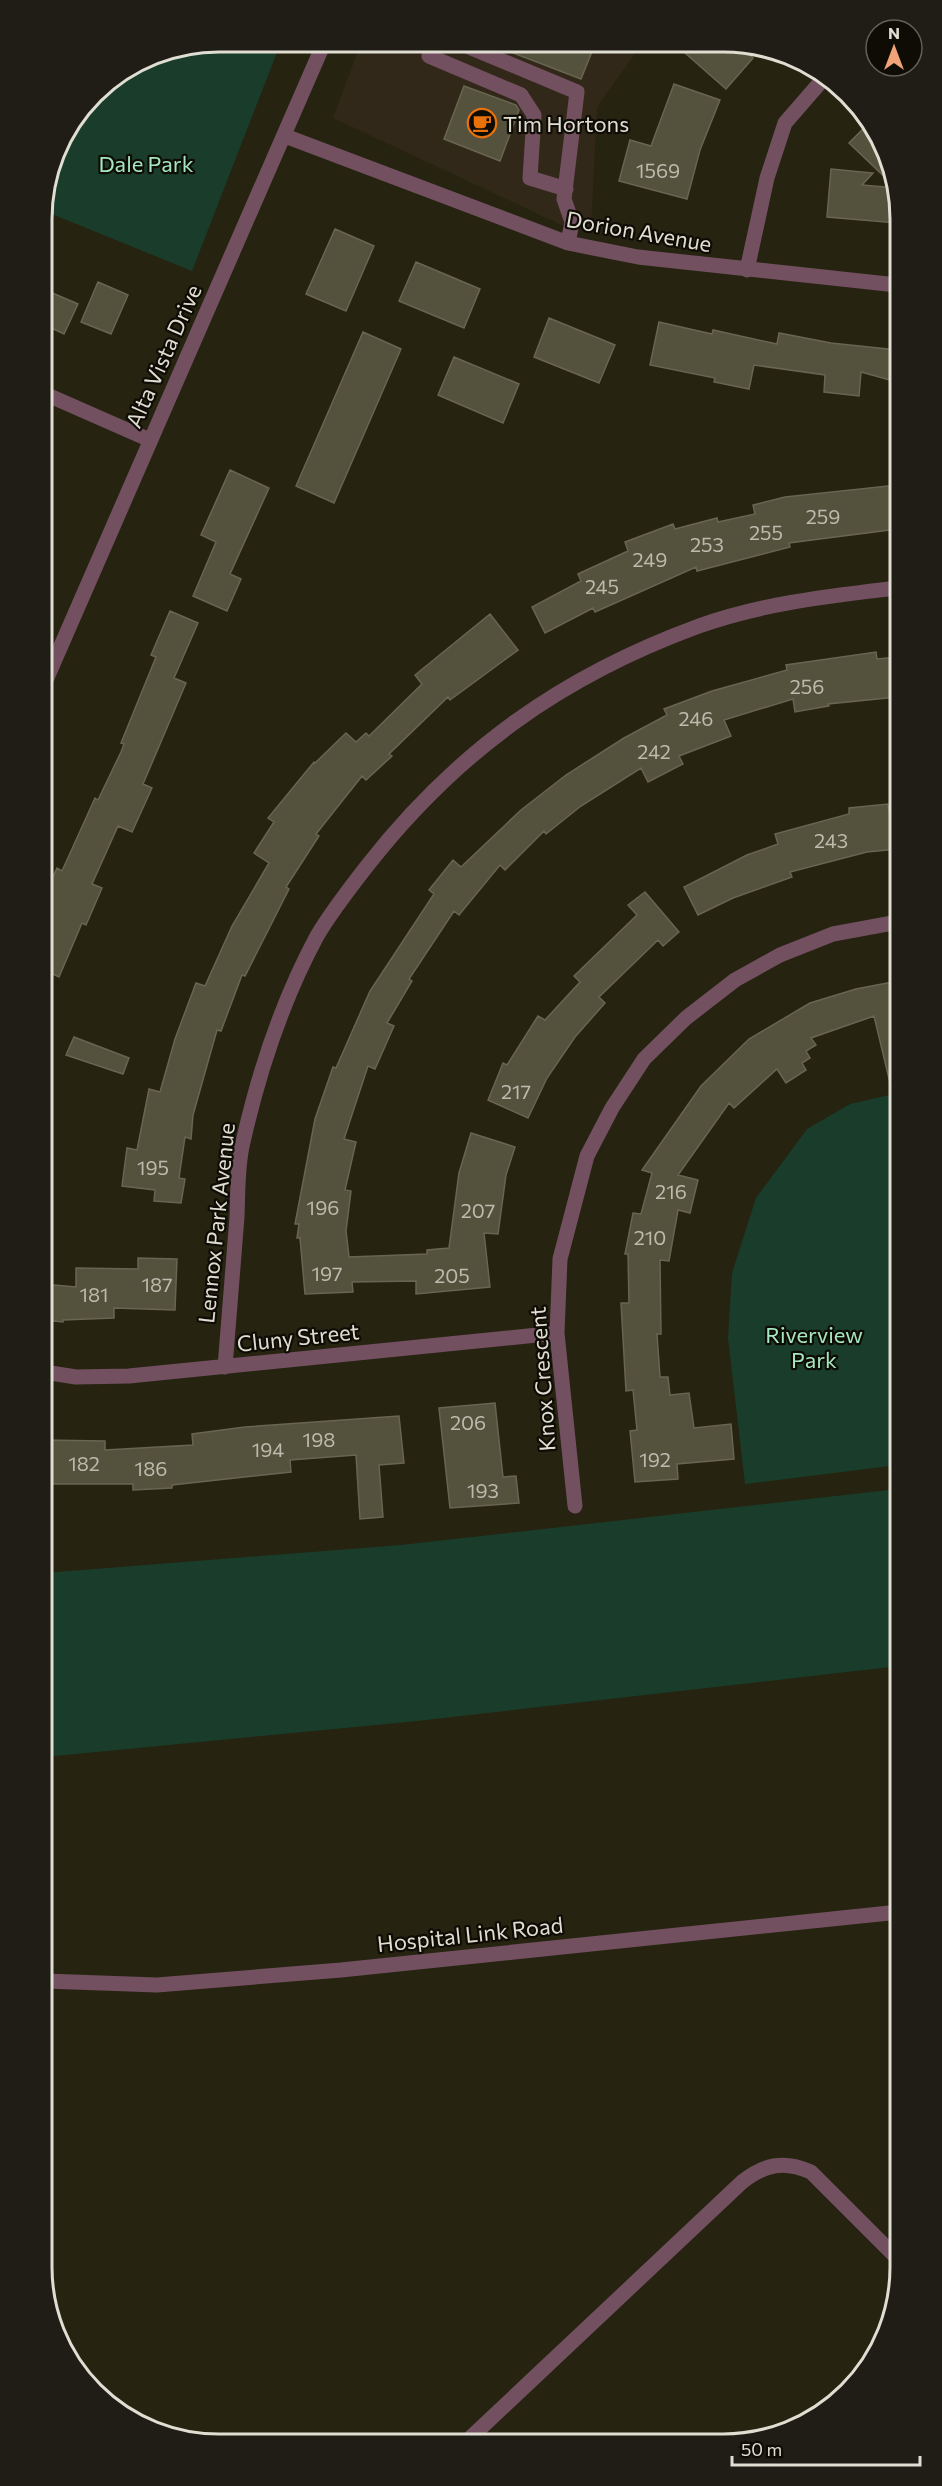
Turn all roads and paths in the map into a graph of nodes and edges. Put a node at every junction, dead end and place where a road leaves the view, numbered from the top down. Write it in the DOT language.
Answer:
graph roads {
  1 [pos="320,52"];
  2 [pos="481,52"];
  3 [pos="429,56"];
  4 [pos="819,84"];
  5 [pos="285,136"];
  6 [pos="566,189"];
  7 [pos="568,243"];
  8 [pos="747,270"];
  9 [pos="890,284"];
  10 [pos="53,397"];
  11 [pos="150,440"];
  12 [pos="890,589"];
  13 [pos="53,664"];
  14 [pos="890,924"];
  15 [pos="557,1333"];
  16 [pos="225,1367"];
  17 [pos="53,1373"];
  18 [pos="575,1506"];
  19 [pos="889,1913"];
  20 [pos="53,1981"];
  21 [pos="889,2250"];
  22 [pos="474,2434"];
  1 -- 5 [label="street, Alta Vista Drive"];
  2 -- 6 [label="street"];
  3 -- 6 [label="street"];
  4 -- 8 [label="street"];
  5 -- 7 [label="street, Dorion Avenue"];
  5 -- 11 [label="street, Alta Vista Drive"];
  6 -- 7 [label="street"];
  7 -- 8 [label="street, Dorion Avenue"];
  8 -- 9 [label="street, Dorion Avenue"];
  10 -- 11 [label="street"];
  11 -- 13 [label="street, Alta Vista Drive"];
  12 -- 16 [label="street, Lennox Park Avenue"];
  14 -- 15 [label="street, Knox Crescent"];
  15 -- 16 [label="street, Cluny Street"];
  15 -- 18 [label="street, Knox Crescent"];
  16 -- 17 [label="street, Cluny Street"];
  19 -- 20 [label="street, Hospital Link Road"];
  21 -- 22 [label="street"];
}
